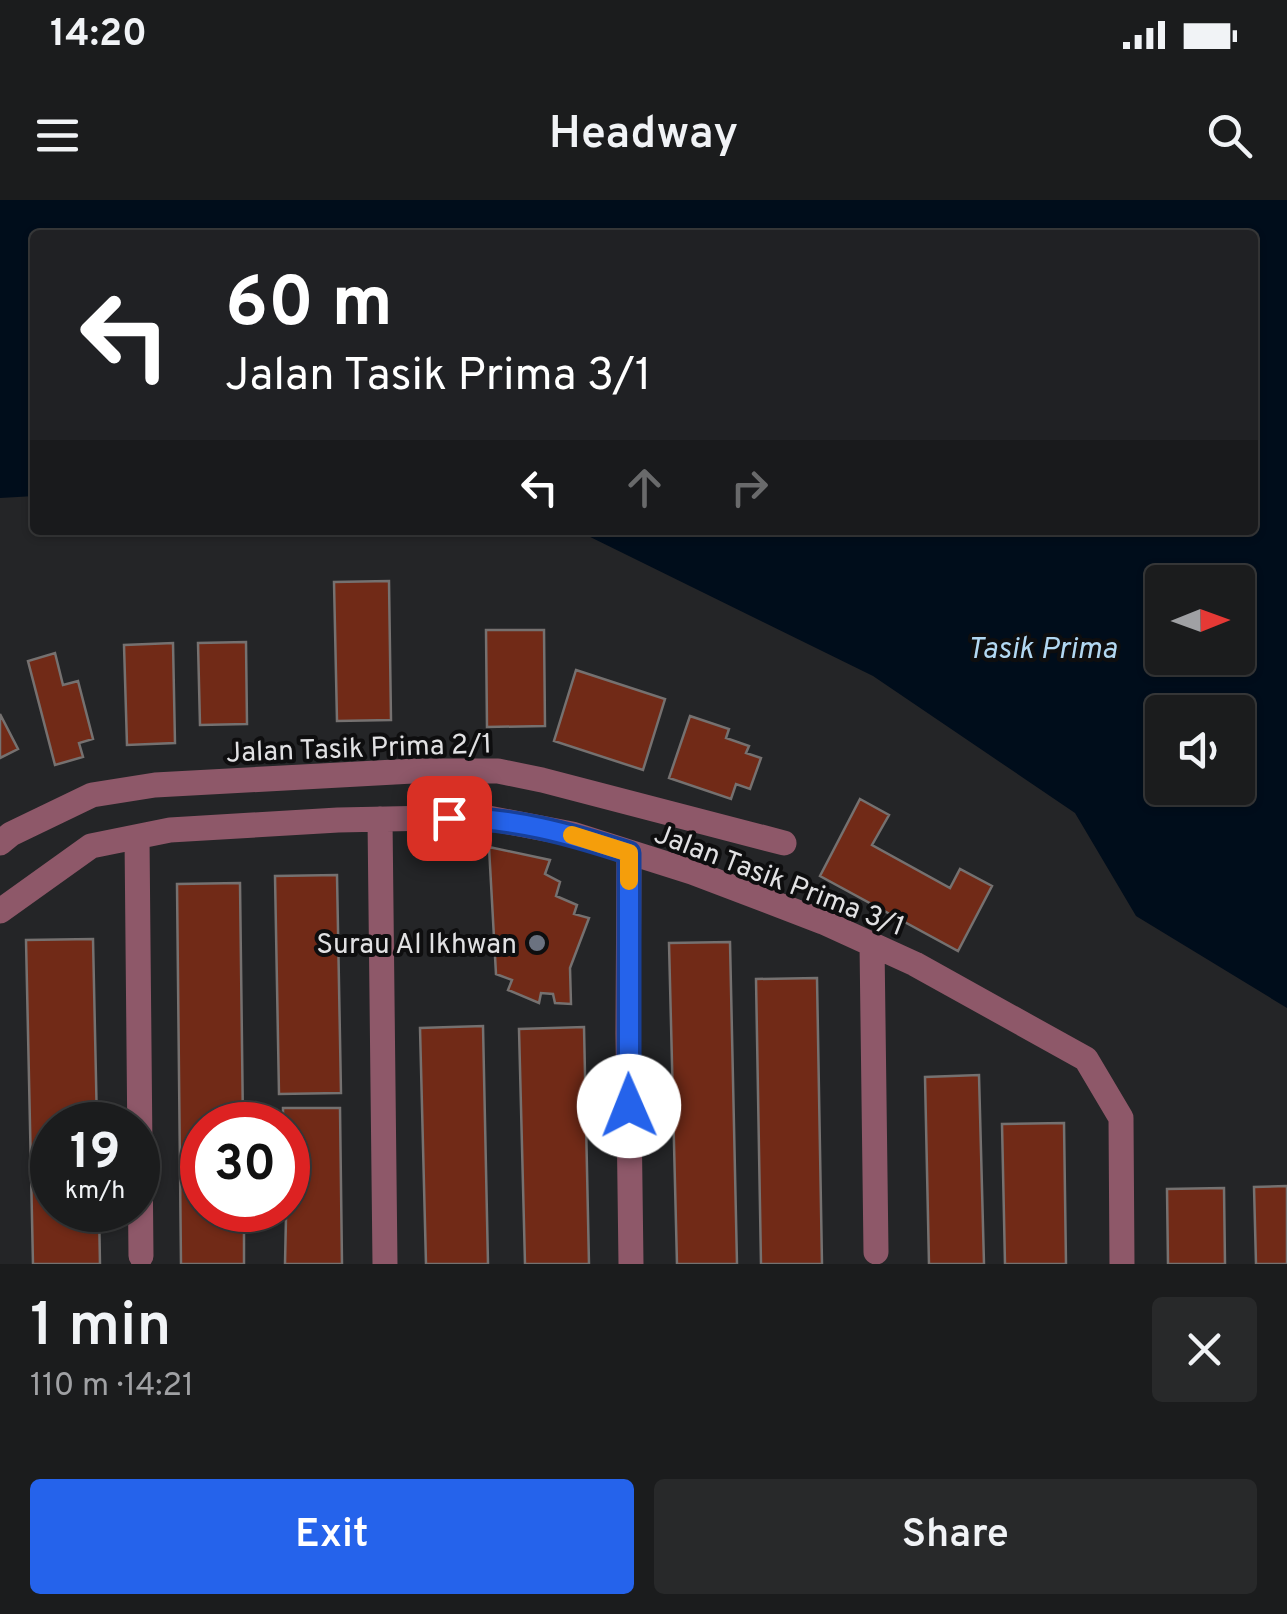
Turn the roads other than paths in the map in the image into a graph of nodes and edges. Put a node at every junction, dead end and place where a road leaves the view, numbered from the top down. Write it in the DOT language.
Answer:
graph roads {
  1 [pos="380,819"];
  2 [pos="137,837"];
  3 [pos="0,843"];
  4 [pos="784,843"];
  5 [pos="629,853"];
  6 [pos="0,911"];
  7 [pos="872,944"];
  8 [pos="876,1252"];
  9 [pos="141,1256"];
  10 [pos="385,1264"];
  11 [pos="631,1264"];
  12 [pos="1122,1264"];
  1 -- 2 [label="street, Jalan Tasik Prima 3/1"];
  1 -- 5 [label="street, Jalan Tasik Prima 3/1"];
  1 -- 10 [label="street"];
  2 -- 6 [label="street, Jalan Tasik Prima 3/1"];
  2 -- 9 [label="street"];
  3 -- 4 [label="street, Jalan Tasik Prima 2/1"];
  5 -- 7 [label="street, Jalan Tasik Prima 3/1"];
  5 -- 11 [label="street"];
  7 -- 8 [label="street"];
  7 -- 12 [label="street, Jalan Tasik Prima 3/1"];
}
